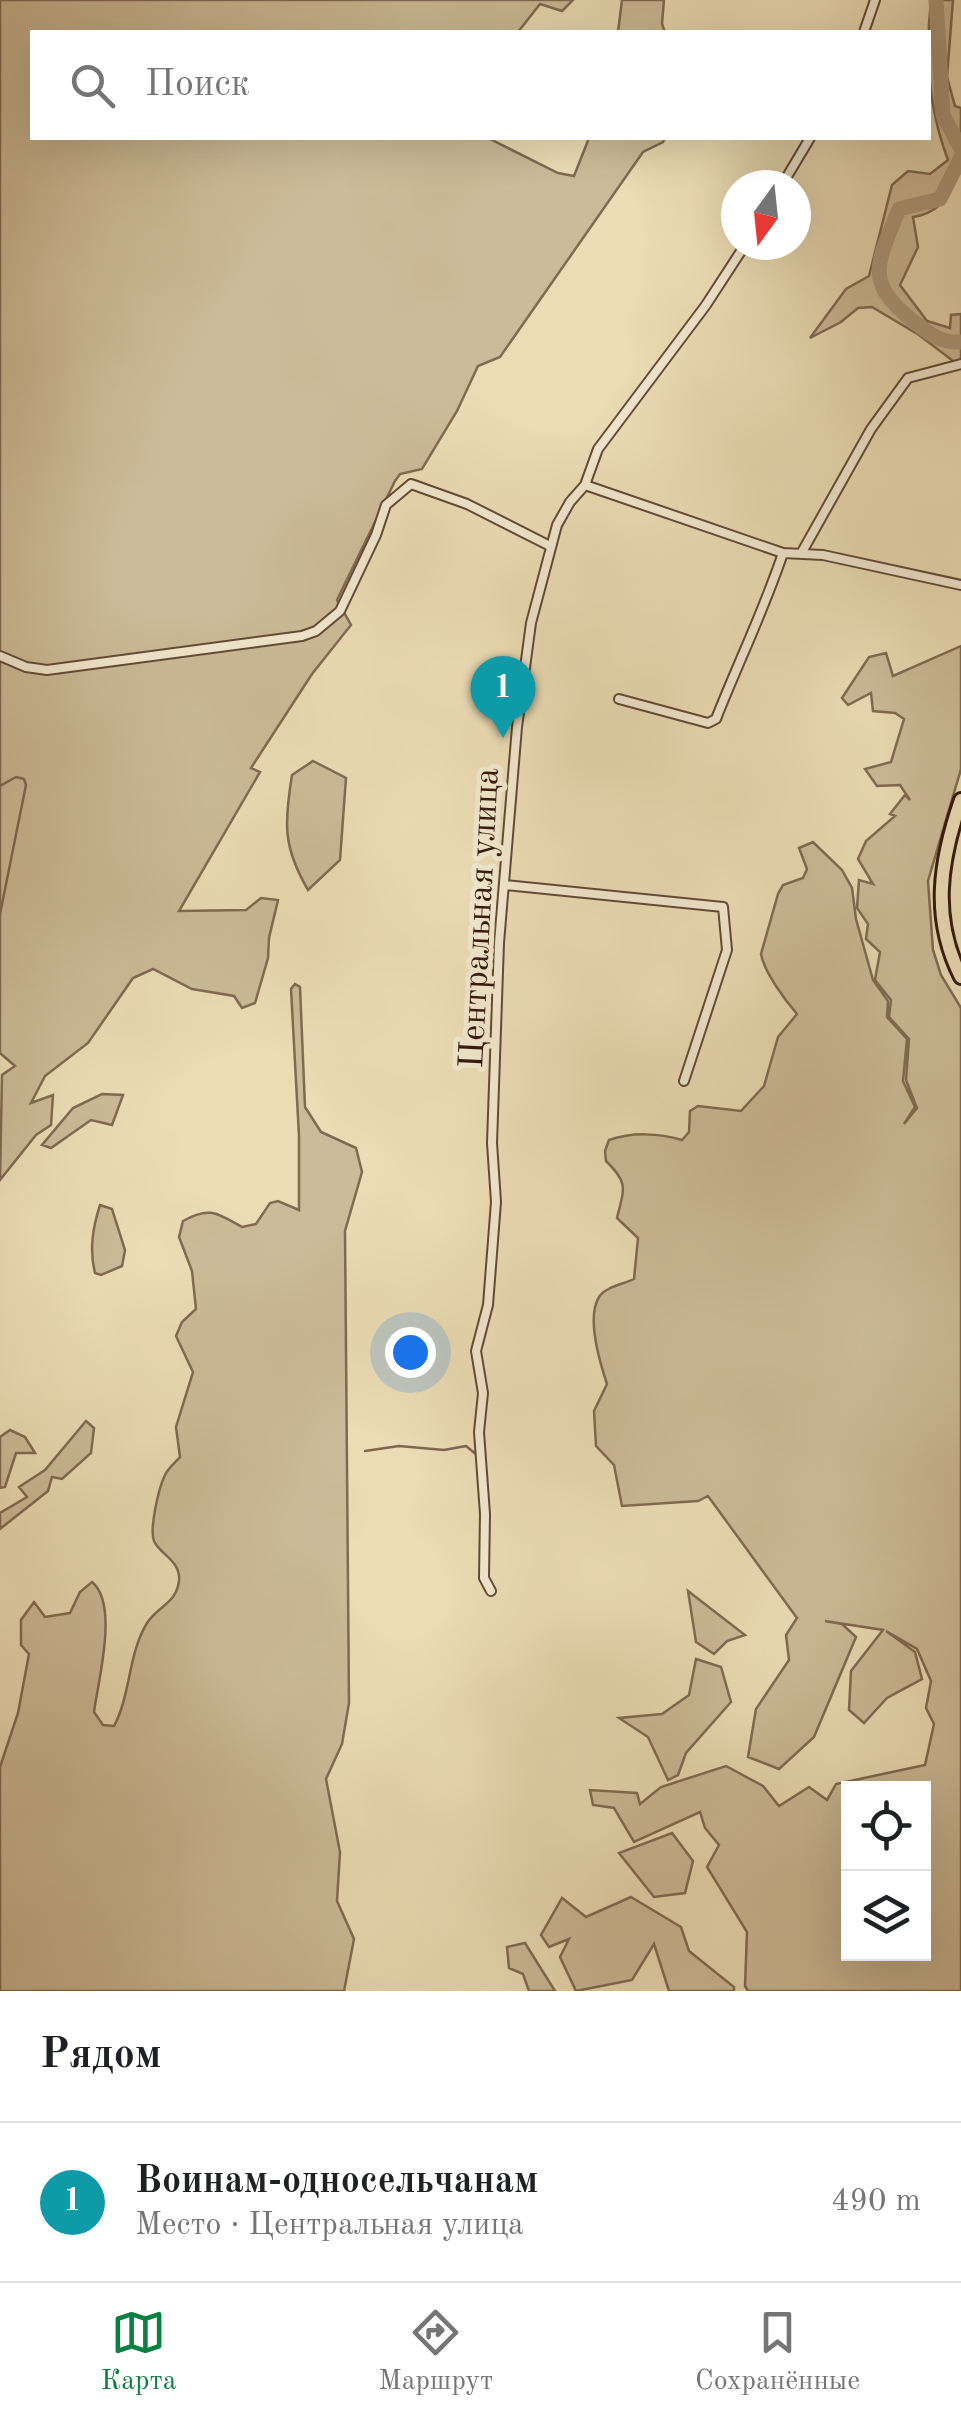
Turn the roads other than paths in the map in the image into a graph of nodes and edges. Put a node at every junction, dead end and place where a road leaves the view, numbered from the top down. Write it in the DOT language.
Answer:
graph roads {
  1 [pos="875,0"];
  2 [pos="865,30"];
  3 [pos="809,140"];
  4 [pos="791,170"];
  5 [pos="735,260"];
  6 [pos="961,364"];
  7 [pos="585,485"];
  8 [pos="550,546"];
  9 [pos="802,552"];
  10 [pos="783,553"];
  11 [pos="961,585"];
  12 [pos="0,656"];
  13 [pos="620,699"];
  14 [pos="961,800"];
  15 [pos="506,885"];
  16 [pos="961,977"];
  17 [pos="684,1081"];
  18 [pos="491,1592"];
  1 -- 2 [label="street"];
  3 -- 4 [label="street"];
  5 -- 7 [label="street, Центральная улица"];
  6 -- 9 [label="street"];
  7 -- 8 [label="street, Центральная улица"];
  7 -- 10 [label="street"];
  8 -- 12 [label="street"];
  8 -- 15 [label="street, Центральная улица"];
  9 -- 10 [label="street"];
  9 -- 11 [label="street"];
  10 -- 13 [label="street"];
  14 -- 16 [label="main road"];
  15 -- 17 [label="street"];
  15 -- 18 [label="street, Центральная улица"];
}
